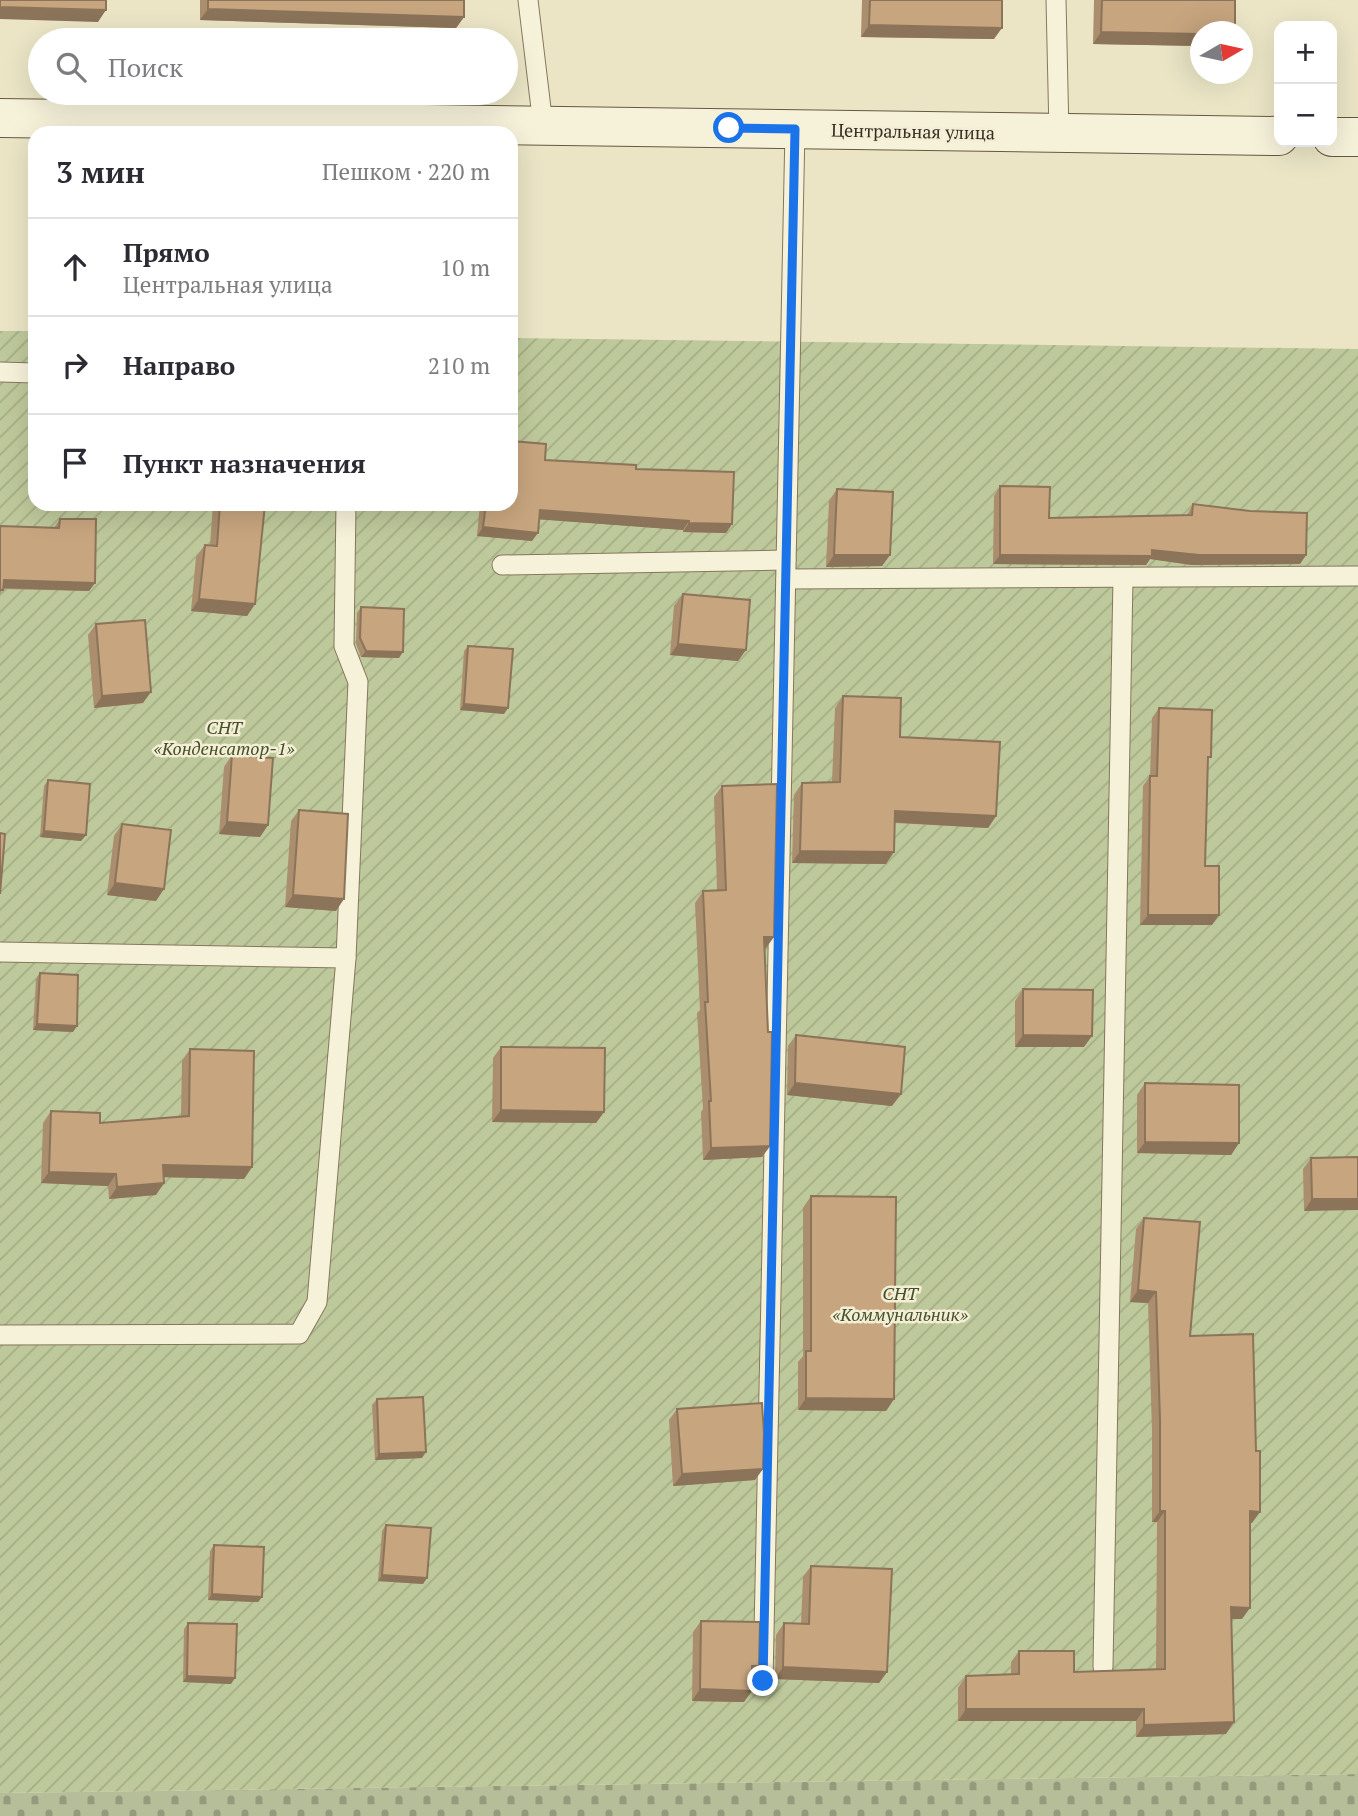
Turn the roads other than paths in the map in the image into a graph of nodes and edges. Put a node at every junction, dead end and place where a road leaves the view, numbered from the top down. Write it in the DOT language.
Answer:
graph roads {
  1 [pos="528,0"];
  2 [pos="1056,0"];
  3 [pos="0,118"];
  4 [pos="543,125"];
  5 [pos="795,129"];
  6 [pos="1059,133"];
  7 [pos="1274,136"];
  8 [pos="1337,136"];
  9 [pos="1358,137"];
  10 [pos="0,372"];
  11 [pos="28,373"];
  12 [pos="346,511"];
  13 [pos="502,565"];
  14 [pos="786,570"];
  15 [pos="1358,576"];
  16 [pos="1123,578"];
  17 [pos="0,952"];
  18 [pos="346,958"];
  19 [pos="0,1335"];
  20 [pos="1103,1667"];
  21 [pos="763,1681"];
  1 -- 4 [label="lane"];
  2 -- 6 [label="lane"];
  3 -- 4 [label="street, Центральная улица"];
  4 -- 5 [label="street, Центральная улица"];
  5 -- 6 [label="street, Центральная улица"];
  5 -- 14 [label="lane"];
  6 -- 7 [label="street, Центральная улица"];
  8 -- 9 [label="street"];
  10 -- 11 [label="lane"];
  12 -- 18 [label="lane"];
  13 -- 14 [label="lane"];
  14 -- 16 [label="lane"];
  14 -- 21 [label="lane"];
  15 -- 16 [label="lane"];
  16 -- 20 [label="lane"];
  17 -- 18 [label="lane"];
  18 -- 19 [label="lane"];
}
